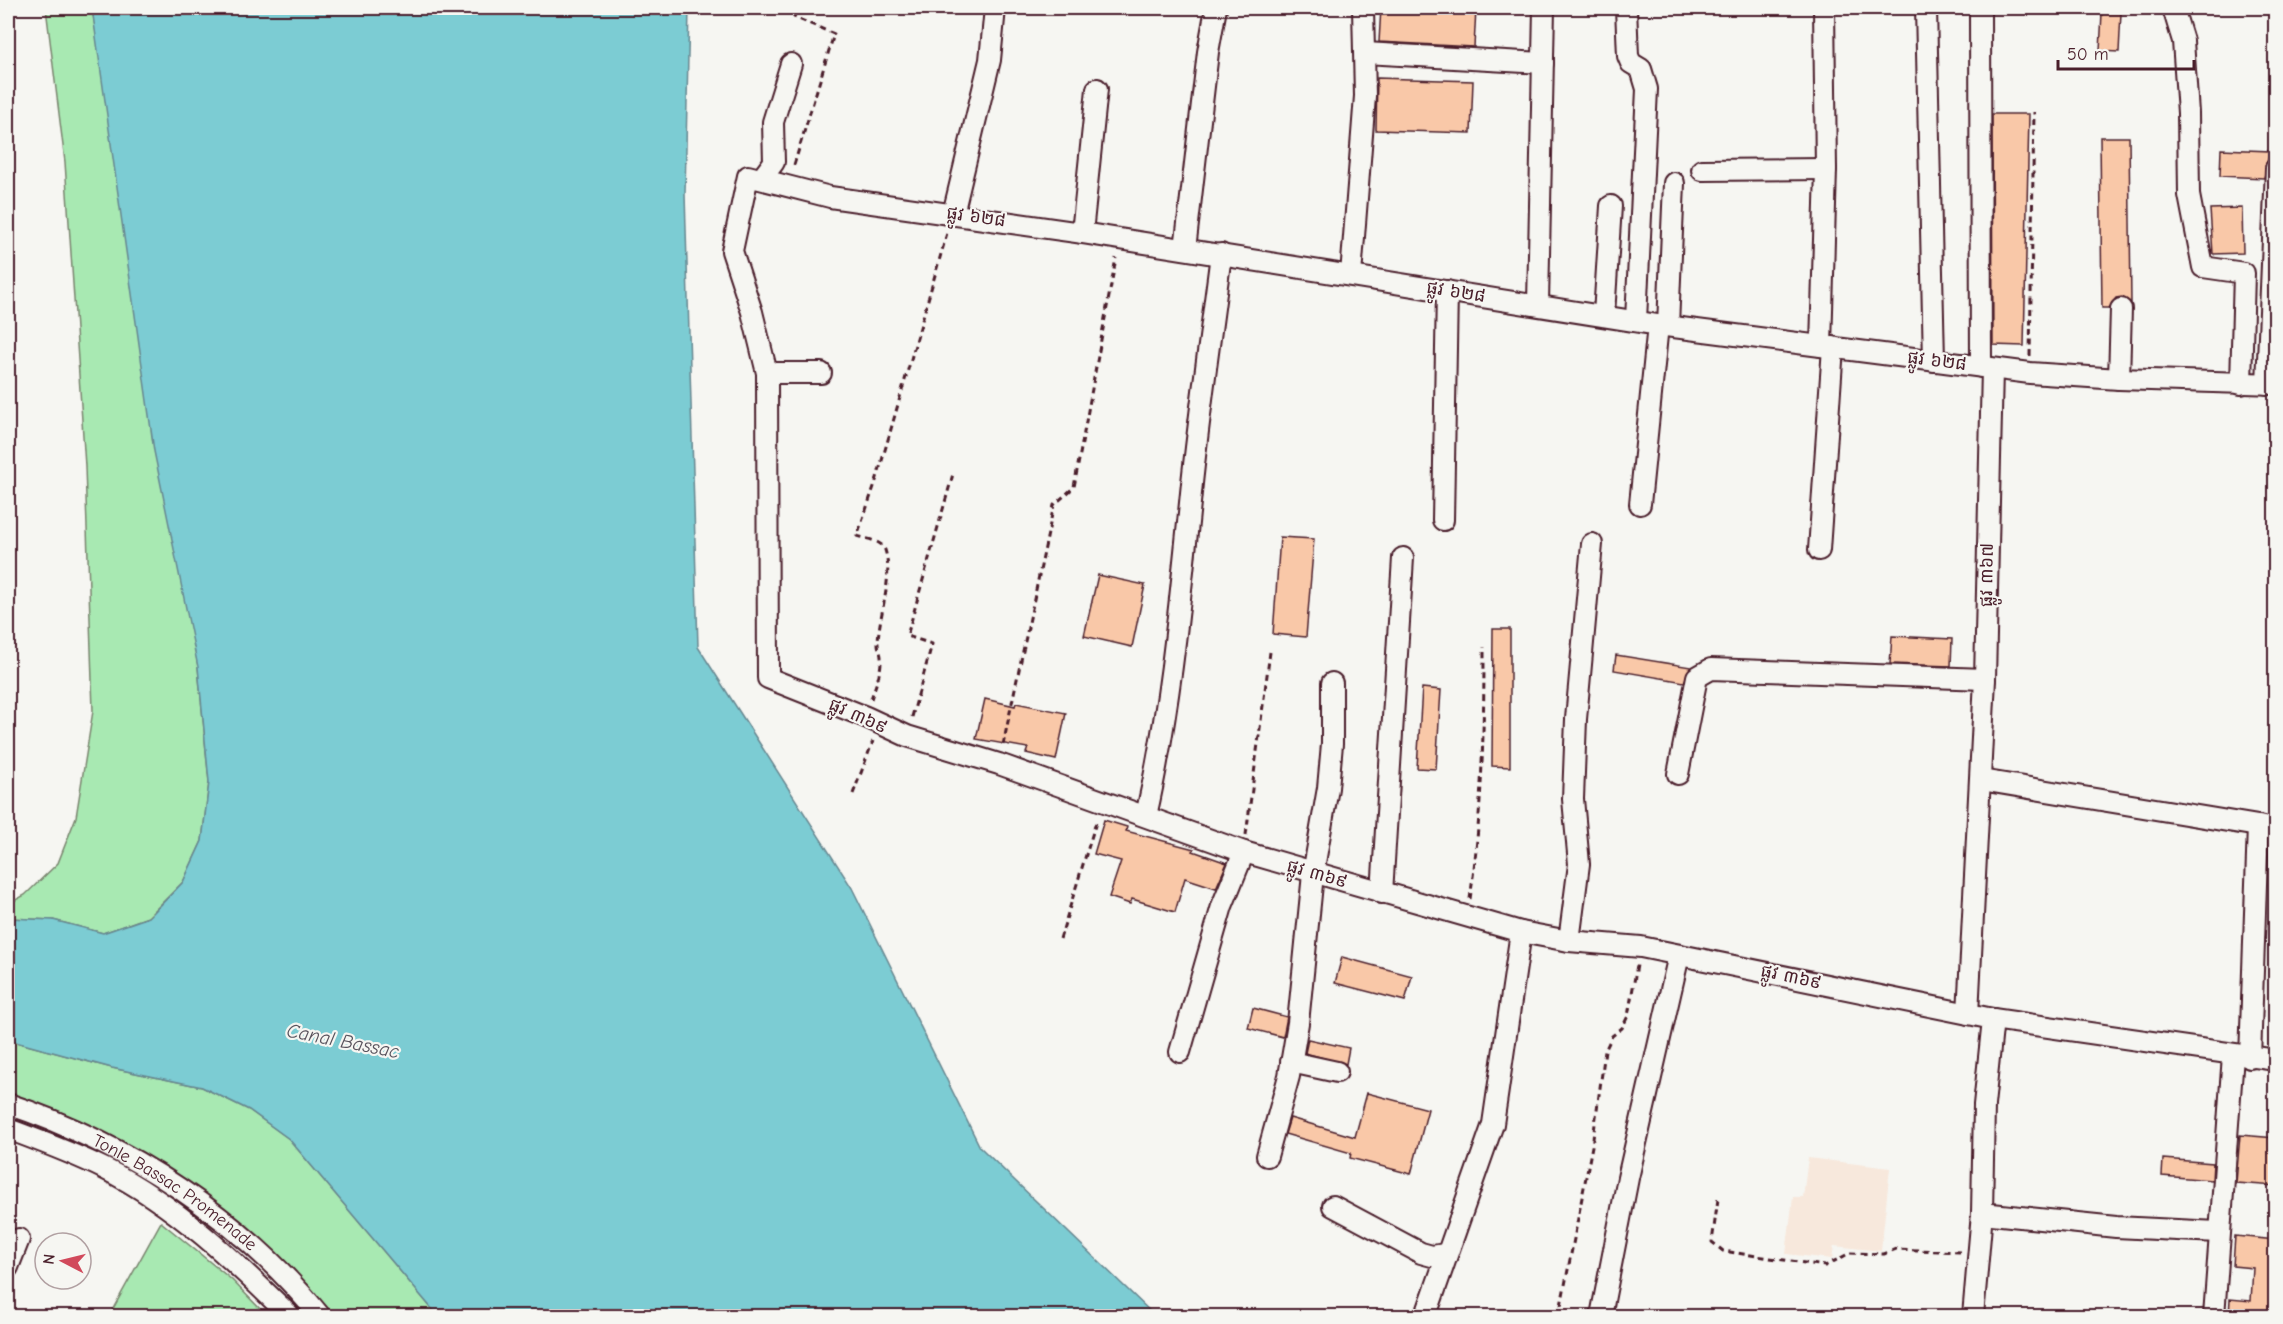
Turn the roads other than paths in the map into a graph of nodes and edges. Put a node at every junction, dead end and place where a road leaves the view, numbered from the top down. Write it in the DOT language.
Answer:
graph roads {
  1 [pos="995,8"];
  2 [pos="1216,8"];
  3 [pos="1363,8"];
  4 [pos="1544,8"];
  5 [pos="1626,8"];
  6 [pos="1824,8"];
  7 [pos="1926,8"];
  8 [pos="1980,8"];
  9 [pos="2172,8"];
  10 [pos="1365,53"];
  11 [pos="1543,63"];
  12 [pos="791,64"];
  13 [pos="1097,89"];
  14 [pos="2276,168"];
  15 [pos="1826,169"];
  16 [pos="1702,170"];
  17 [pos="762,178"];
  18 [pos="1674,183"];
  19 [pos="1611,206"];
  20 [pos="953,214"];
  21 [pos="1082,233"];
  22 [pos="1185,249"];
  23 [pos="1221,254"];
  24 [pos="1351,275"];
  25 [pos="1447,291"];
  26 [pos="1538,304"];
  27 [pos="2121,309"];
  28 [pos="1604,315"];
  29 [pos="1636,320"];
  30 [pos="1663,325"];
  31 [pos="1827,346"];
  32 [pos="1934,361"];
  33 [pos="1987,368"];
  34 [pos="767,373"];
  35 [pos="821,373"];
  36 [pos="2119,379"];
  37 [pos="2241,384"];
  38 [pos="2271,384"];
  39 [pos="1640,504"];
  40 [pos="1443,520"];
  41 [pos="1592,544"];
  42 [pos="1819,549"];
  43 [pos="1403,558"];
  44 [pos="1985,679"];
  45 [pos="1332,682"];
  46 [pos="1678,774"];
  47 [pos="1981,780"];
  48 [pos="1146,816"];
  49 [pos="2267,828"];
  50 [pos="1244,852"];
  51 [pos="1313,874"];
  52 [pos="1382,892"];
  53 [pos="1521,932"];
  54 [pos="1569,941"];
  55 [pos="1679,955"];
  56 [pos="1968,1014"];
  57 [pos="1993,1019"];
  58 [pos="1180,1052"];
  59 [pos="2242,1056"];
  60 [pos="2276,1060"];
  61 [pos="1292,1062"];
  62 [pos="1337,1072"];
  63 [pos="8,1104"];
  64 [pos="8,1129"];
  65 [pos="1267,1156"];
  66 [pos="1333,1206"];
  67 [pos="1982,1213"];
  68 [pos="2218,1232"];
  69 [pos="19,1239"];
  70 [pos="1445,1254"];
  71 [pos="8,1267"];
  72 [pos="1426,1315"];
  73 [pos="290,1317"];
  74 [pos="320,1317"];
  75 [pos="1601,1317"];
  76 [pos="1973,1317"];
  77 [pos="2214,1317"];
  1 -- 20 [label="street"];
  2 -- 22 [label="street"];
  3 -- 10 [label="street"];
  4 -- 11 [label="street"];
  5 -- 29 [label="street"];
  6 -- 15 [label="street"];
  7 -- 32 [label="street"];
  8 -- 33 [label="street, ផ្លូវ ៣៦៧"];
  9 -- 37 [label="street"];
  10 -- 11 [label="street"];
  10 -- 24 [label="street"];
  11 -- 26 [label="street"];
  12 -- 17 [label="street"];
  13 -- 21 [label="street"];
  14 -- 38 [label="street"];
  15 -- 16 [label="street"];
  15 -- 31 [label="street"];
  17 -- 20 [label="street, ផ្លូវ ៦២៨"];
  17 -- 34 [label="street, ផ្លូវ ៣៦៩"];
  18 -- 30 [label="street"];
  19 -- 28 [label="street"];
  20 -- 21 [label="street, ផ្លូវ ៦២៨"];
  21 -- 22 [label="street, ផ្លូវ ៦២៨"];
  22 -- 23 [label="street, ផ្លូវ ៦២៨"];
  23 -- 24 [label="street, ផ្លូវ ៦២៨"];
  23 -- 48 [label="street"];
  24 -- 25 [label="street, ផ្លូវ ៦២៨"];
  25 -- 26 [label="street, ផ្លូវ ៦២៨"];
  25 -- 40 [label="street"];
  26 -- 28 [label="street, ផ្លូវ ៦២៨"];
  27 -- 36 [label="street"];
  28 -- 29 [label="street, ផ្លូវ ៦២៨"];
  29 -- 30 [label="street, ផ្លូវ ៦២៨"];
  30 -- 31 [label="street, ផ្លូវ ៦២៨"];
  30 -- 39 [label="street"];
  31 -- 32 [label="street, ផ្លូវ ៦២៨"];
  31 -- 42 [label="street"];
  32 -- 33 [label="street, ផ្លូវ ៦២៨"];
  33 -- 36 [label="street, ផ្លូវ ៦២៨"];
  33 -- 44 [label="street, ផ្លូវ ៣៦៧"];
  34 -- 35 [label="street"];
  34 -- 48 [label="street, ផ្លូវ ៣៦៩"];
  36 -- 37 [label="street, ផ្លូវ ៦២៨"];
  37 -- 38 [label="street, ផ្លូវ ៦២៨"];
  41 -- 54 [label="street"];
  43 -- 52 [label="street"];
  44 -- 46 [label="street"];
  44 -- 47 [label="street, ផ្លូវ ៣៦៧"];
  45 -- 51 [label="street"];
  47 -- 49 [label="street"];
  47 -- 56 [label="street, ផ្លូវ ៣៦៧"];
  48 -- 50 [label="street, ផ្លូវ ៣៦៩"];
  49 -- 59 [label="street"];
  50 -- 51 [label="street, ផ្លូវ ៣៦៩"];
  50 -- 58 [label="street"];
  51 -- 52 [label="street, ផ្លូវ ៣៦៩"];
  51 -- 61 [label="street"];
  52 -- 53 [label="street, ផ្លូវ ៣៦៩"];
  53 -- 54 [label="street, ផ្លូវ ៣៦៩"];
  53 -- 70 [label="street"];
  54 -- 55 [label="street, ផ្លូវ ៣៦៩"];
  55 -- 56 [label="street, ផ្លូវ ៣៦៩"];
  55 -- 75 [label="street"];
  56 -- 57 [label="street, ផ្លូវ ៣៦៩"];
  57 -- 59 [label="street, ផ្លូវ ៣៦៩"];
  57 -- 67 [label="street"];
  59 -- 60 [label="street, ផ្លូវ ៣៦៩"];
  59 -- 68 [label="street"];
  61 -- 62 [label="street"];
  61 -- 65 [label="street"];
  63 -- 74 [label="street, Tonle Bassac Promenade"];
  64 -- 73 [label="street"];
  66 -- 70 [label="street"];
  67 -- 68 [label="street"];
  67 -- 76 [label="street"];
  68 -- 77 [label="street"];
  69 -- 71 [label="street"];
  70 -- 72 [label="street"];
}
